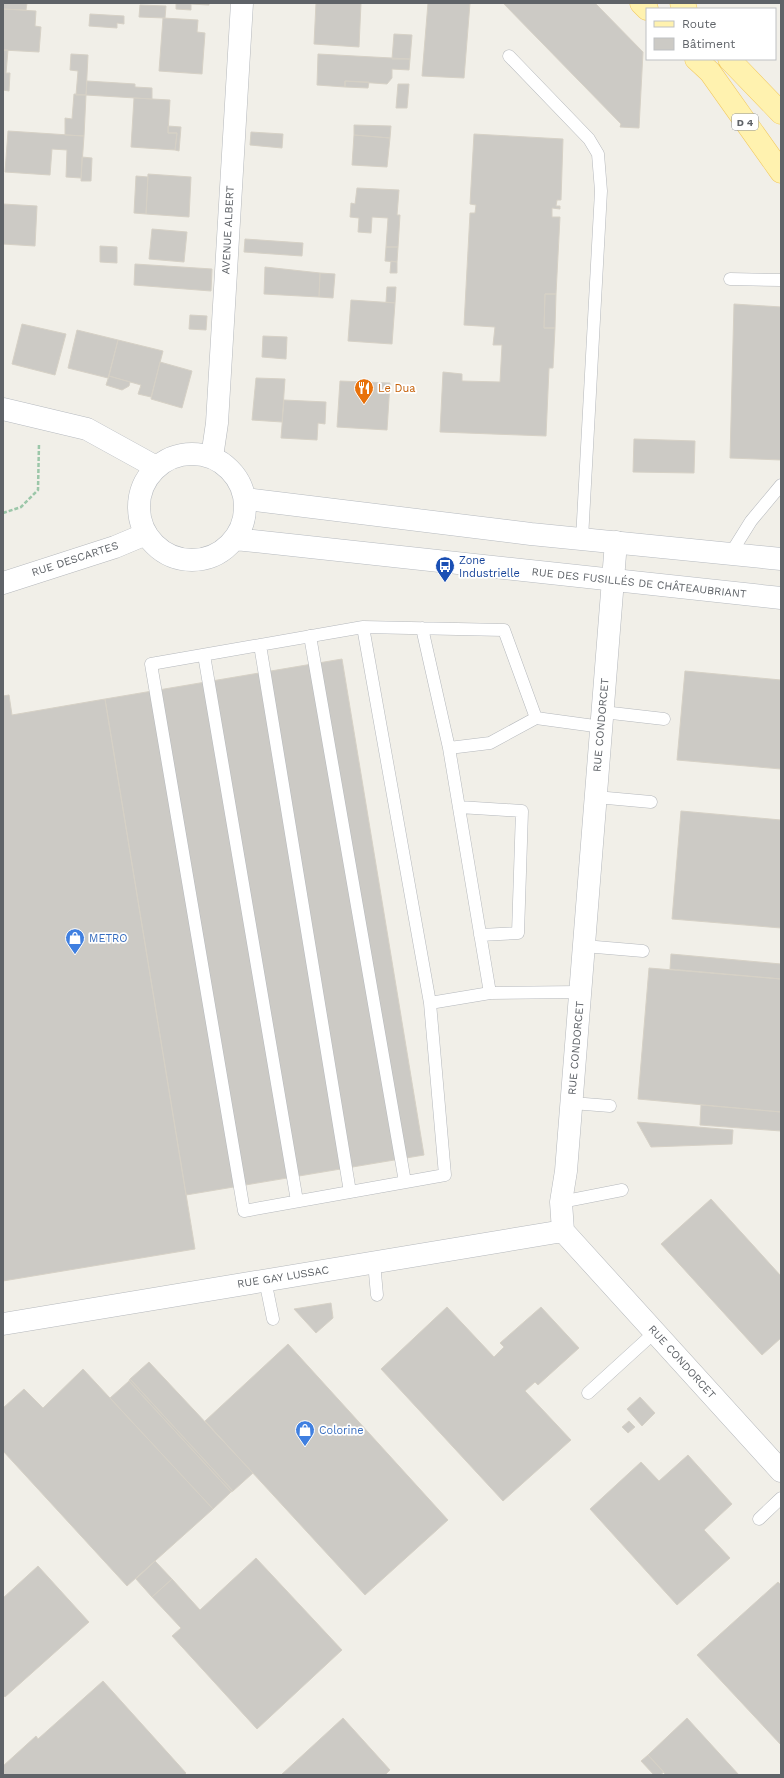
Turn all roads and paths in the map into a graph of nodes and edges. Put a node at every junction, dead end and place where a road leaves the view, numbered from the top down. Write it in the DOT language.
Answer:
graph roads {
  1 [pos="242,3"];
  2 [pos="509,56"];
  3 [pos="697,60"];
  4 [pos="730,60"];
  5 [pos="781,113"];
  6 [pos="781,172"];
  7 [pos="730,279"];
  8 [pos="781,280"];
  9 [pos="3,409"];
  10 [pos="40,418"];
  11 [pos="212,457"];
  12 [pos="156,467"];
  13 [pos="781,485"];
  14 [pos="246,499"];
  15 [pos="3,513"];
  16 [pos="146,534"];
  17 [pos="235,539"];
  18 [pos="582,539"];
  19 [pos="616,542"];
  20 [pos="731,553"];
  21 [pos="781,559"];
  22 [pos="613,580"];
  23 [pos="3,583"];
  24 [pos="781,598"];
  25 [pos="363,627"];
  26 [pos="422,628"];
  27 [pos="310,636"];
  28 [pos="260,645"];
  29 [pos="204,655"];
  30 [pos="536,718"];
  31 [pos="664,719"];
  32 [pos="602,720"];
  33 [pos="449,748"];
  34 [pos="596,796"];
  35 [pos="651,802"];
  36 [pos="459,807"];
  37 [pos="480,935"];
  38 [pos="584,946"];
  39 [pos="643,951"];
  40 [pos="580,992"];
  41 [pos="490,993"];
  42 [pos="430,1003"];
  43 [pos="572,1103"];
  44 [pos="610,1106"];
  45 [pos="405,1182"];
  46 [pos="622,1190"];
  47 [pos="350,1192"];
  48 [pos="297,1201"];
  49 [pos="561,1202"];
  50 [pos="563,1230"];
  51 [pos="374,1262"];
  52 [pos="265,1280"];
  53 [pos="377,1295"];
  54 [pos="273,1319"];
  55 [pos="3,1324"];
  56 [pos="655,1332"];
  57 [pos="588,1394"];
  58 [pos="781,1471"];
  59 [pos="781,1498"];
  60 [pos="759,1519"];
  1 -- 11 [label="street, AVENUE ALBERT"];
  2 -- 18 [label="lane"];
  3 -- 6 [label="main road, D 4"];
  4 -- 5 [label="main road"];
  7 -- 8 [label="lane"];
  9 -- 10 [label="street"];
  10 -- 12 [label="street"];
  10 -- 15 [label="path"];
  11 -- 12 [label="street"];
  11 -- 14 [label="street"];
  12 -- 16 [label="street"];
  13 -- 20 [label="lane"];
  14 -- 17 [label="street"];
  14 -- 18 [label="street"];
  16 -- 17 [label="street"];
  16 -- 23 [label="street, RUE DESCARTES"];
  17 -- 22 [label="street, RUE DES FUSILLÉS DE CHÂTEAUBRIANT"];
  18 -- 19 [label="street"];
  19 -- 20 [label="street"];
  19 -- 22 [label="street, RUE CONDORCET"];
  20 -- 21 [label="street"];
  22 -- 24 [label="street, RUE DES FUSILLÉS DE CHÂTEAUBRIANT"];
  22 -- 32 [label="street, RUE CONDORCET"];
  25 -- 26 [label="lane"];
  25 -- 27 [label="lane"];
  25 -- 42 [label="lane"];
  26 -- 30 [label="lane"];
  26 -- 33 [label="lane"];
  27 -- 28 [label="lane"];
  27 -- 45 [label="lane"];
  28 -- 29 [label="lane"];
  28 -- 47 [label="lane"];
  29 -- 48 [label="lane"];
  29 -- 48 [label="lane"];
  30 -- 32 [label="lane"];
  30 -- 33 [label="lane"];
  31 -- 32 [label="lane"];
  32 -- 34 [label="street, RUE CONDORCET"];
  33 -- 36 [label="lane"];
  34 -- 35 [label="lane"];
  34 -- 38 [label="street, RUE CONDORCET"];
  36 -- 37 [label="lane"];
  36 -- 37 [label="lane"];
  37 -- 41 [label="lane"];
  38 -- 39 [label="lane"];
  38 -- 40 [label="street, RUE CONDORCET"];
  40 -- 41 [label="lane"];
  40 -- 43 [label="street, RUE CONDORCET"];
  41 -- 42 [label="lane"];
  42 -- 45 [label="lane"];
  43 -- 44 [label="lane"];
  43 -- 49 [label="street, RUE CONDORCET"];
  45 -- 47 [label="lane"];
  46 -- 49 [label="lane"];
  47 -- 48 [label="lane"];
  49 -- 50 [label="street, RUE CONDORCET"];
  50 -- 51 [label="street, RUE GAY LUSSAC"];
  50 -- 56 [label="street, RUE CONDORCET"];
  51 -- 52 [label="street, RUE GAY LUSSAC"];
  51 -- 53 [label="lane"];
  52 -- 54 [label="lane"];
  52 -- 55 [label="street, RUE GAY LUSSAC"];
  56 -- 57 [label="lane"];
  56 -- 58 [label="street, RUE CONDORCET"];
  59 -- 60 [label="lane"];
}
